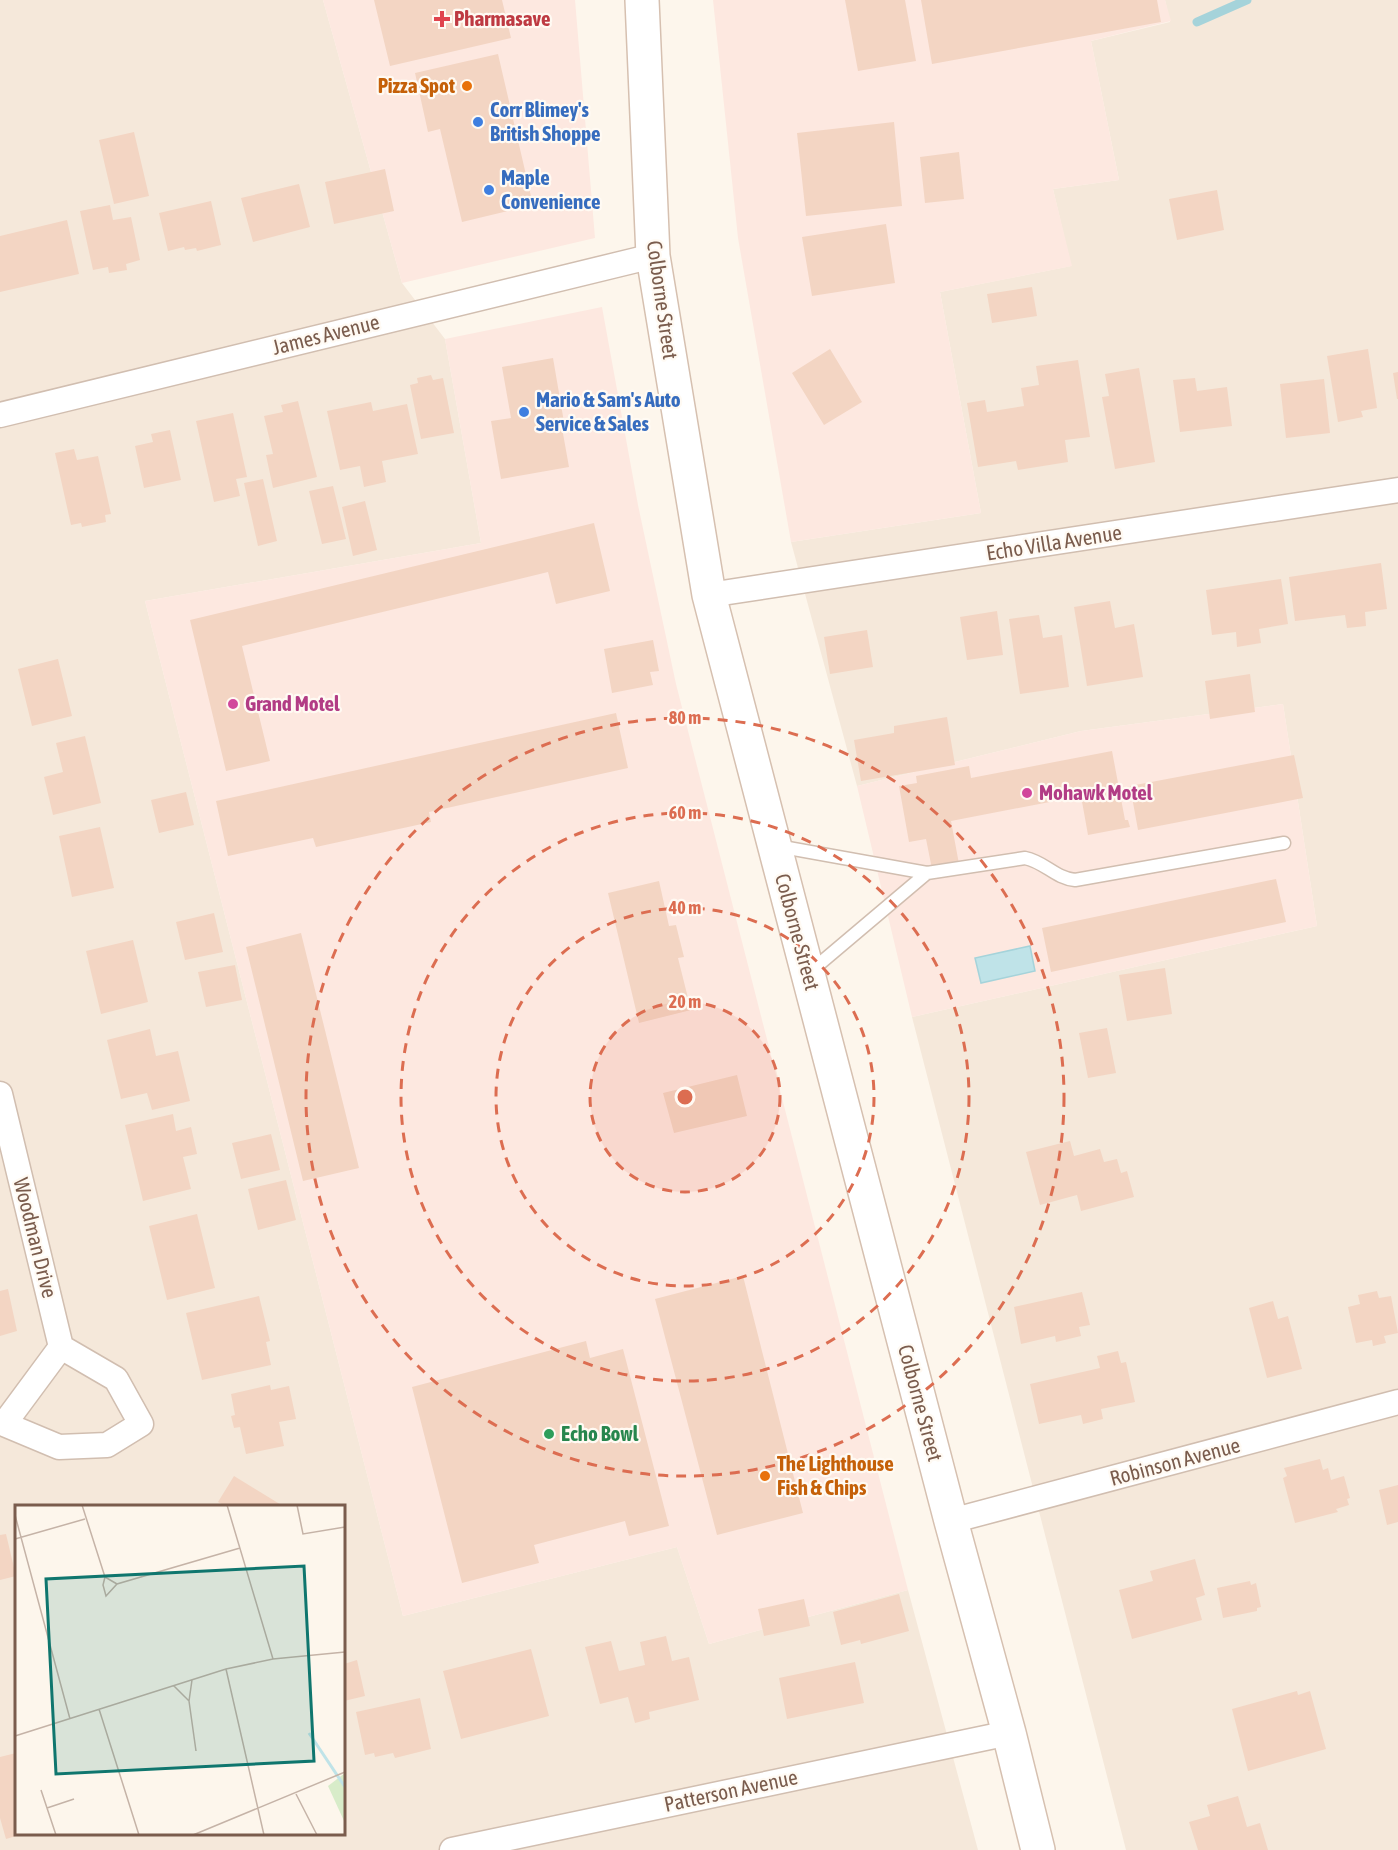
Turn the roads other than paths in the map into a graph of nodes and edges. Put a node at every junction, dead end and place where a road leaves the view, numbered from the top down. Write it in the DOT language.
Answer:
graph roads {
  1 [pos="642,0"];
  2 [pos="653,256"];
  3 [pos="0,415"];
  4 [pos="1398,490"];
  5 [pos="709,595"];
  6 [pos="1284,843"];
  7 [pos="775,845"];
  8 [pos="927,873"];
  9 [pos="808,974"];
  10 [pos="0,1094"];
  11 [pos="61,1347"];
  12 [pos="1398,1402"];
  13 [pos="2,1425"];
  14 [pos="951,1521"];
  15 [pos="1009,1733"];
  16 [pos="452,1850"];
  17 [pos="1038,1850"];
  1 -- 2 [label="main road, Colborne Street"];
  2 -- 3 [label="street, James Avenue"];
  2 -- 5 [label="main road, Colborne Street"];
  4 -- 5 [label="street, Echo Villa Avenue"];
  5 -- 7 [label="main road, Colborne Street"];
  6 -- 8 [label="lane"];
  7 -- 8 [label="lane"];
  7 -- 9 [label="main road, Colborne Street"];
  8 -- 9 [label="lane"];
  9 -- 14 [label="main road, Colborne Street"];
  10 -- 11 [label="street, Woodman Drive"];
  11 -- 13 [label="street"];
  11 -- 13 [label="street"];
  12 -- 14 [label="street, Robinson Avenue"];
  14 -- 15 [label="main road, Colborne Street"];
  15 -- 16 [label="street, Patterson Avenue"];
  15 -- 17 [label="main road, Colborne Street"];
}
